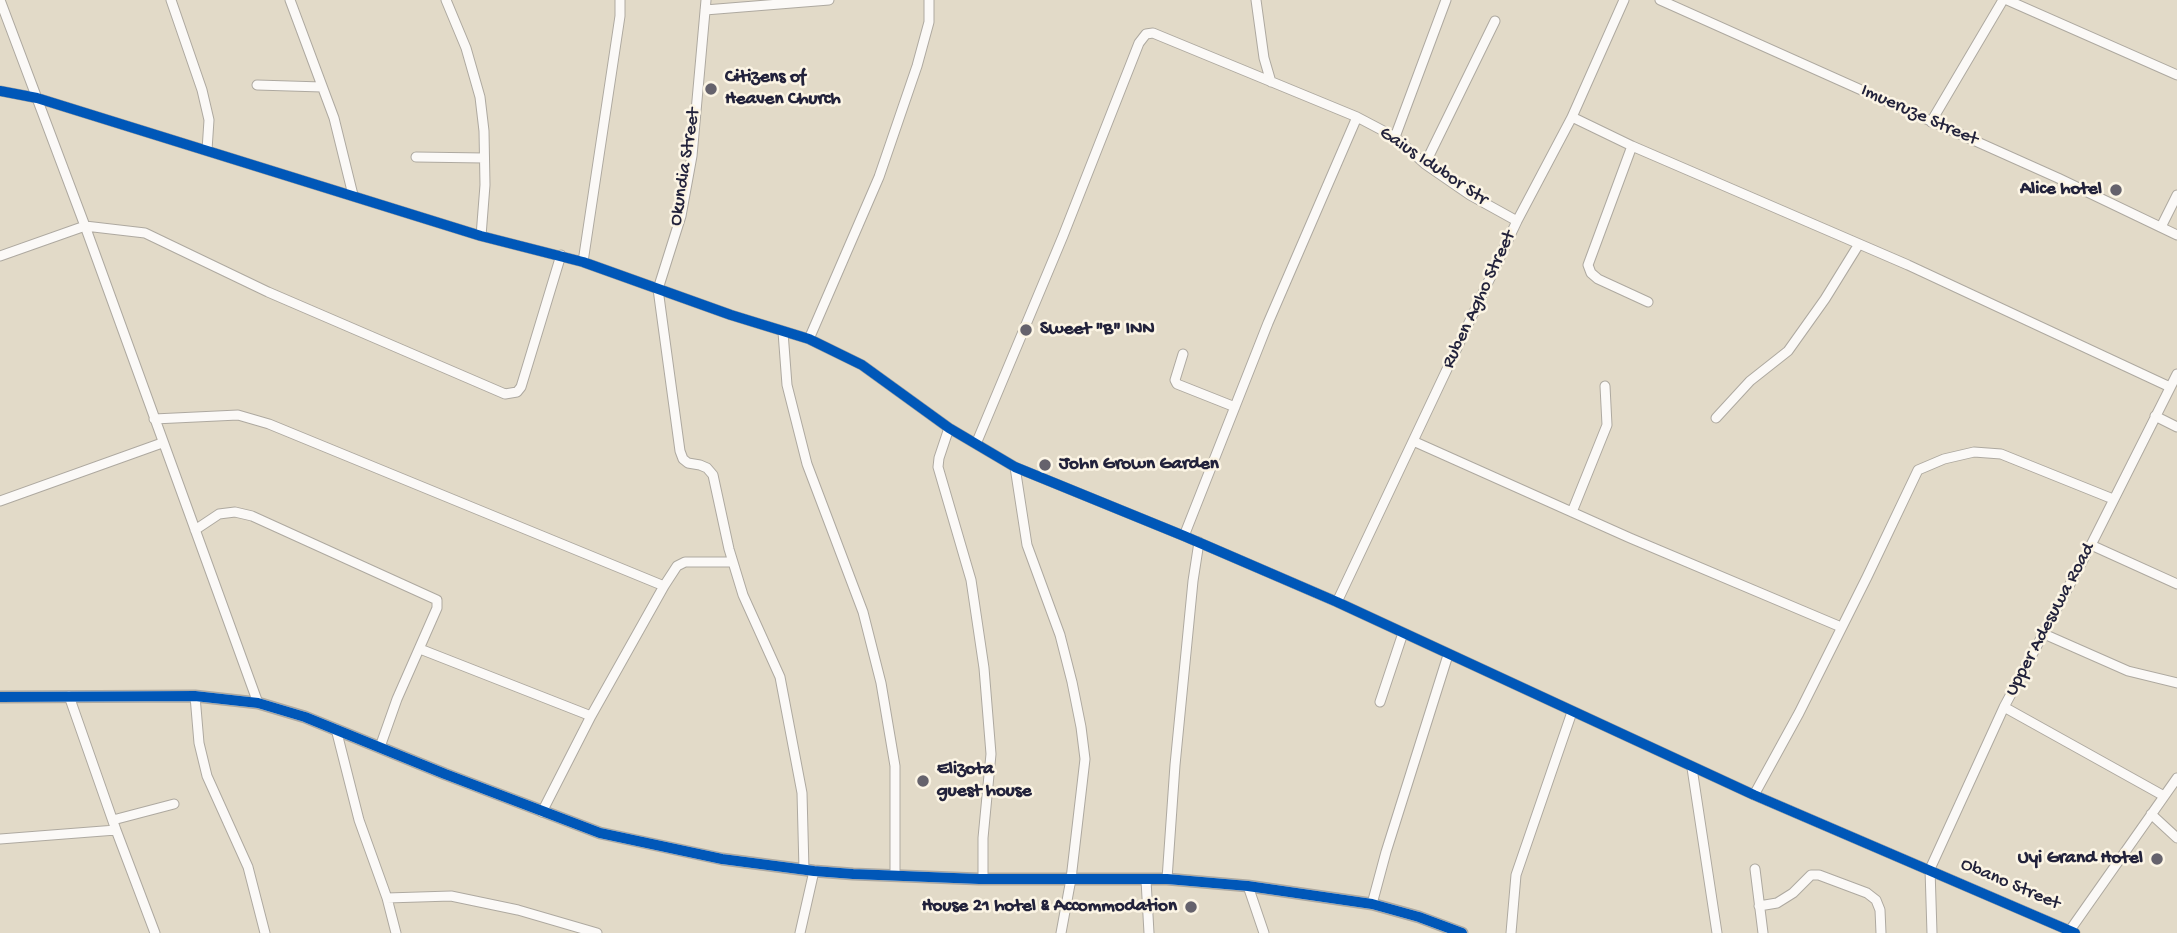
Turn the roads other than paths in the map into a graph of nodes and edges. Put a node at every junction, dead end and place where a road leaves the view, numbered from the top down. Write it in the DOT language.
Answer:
graph roads {
  1 [pos="0,0"];
  2 [pos="171,0"];
  3 [pos="290,0"];
  4 [pos="446,0"];
  5 [pos="620,0"];
  6 [pos="706,0"];
  7 [pos="830,0"];
  8 [pos="929,0"];
  9 [pos="1256,0"];
  10 [pos="1446,0"];
  11 [pos="1624,0"];
  12 [pos="1660,0"];
  13 [pos="2005,0"];
  14 [pos="705,10"];
  15 [pos="1495,21"];
  16 [pos="2177,75"];
  17 [pos="1271,82"];
  18 [pos="257,85"];
  19 [pos="321,88"];
  20 [pos="0,91"];
  21 [pos="37,98"];
  22 [pos="1357,117"];
  23 [pos="1572,117"];
  24 [pos="1931,122"];
  25 [pos="1395,137"];
  26 [pos="1632,146"];
  27 [pos="207,150"];
  28 [pos="416,157"];
  29 [pos="484,158"];
  30 [pos="1425,164"];
  31 [pos="353,195"];
  32 [pos="2177,195"];
  33 [pos="1517,221"];
  34 [pos="85,226"];
  35 [pos="2161,227"];
  36 [pos="2177,235"];
  37 [pos="481,236"];
  38 [pos="1859,244"];
  39 [pos="561,255"];
  40 [pos="0,256"];
  41 [pos="583,262"];
  42 [pos="658,289"];
  43 [pos="1648,302"];
  44 [pos="783,332"];
  45 [pos="809,339"];
  46 [pos="1183,354"];
  47 [pos="2177,374"];
  48 [pos="1605,386"];
  49 [pos="2170,387"];
  50 [pos="1235,407"];
  51 [pos="2155,416"];
  52 [pos="1716,418"];
  53 [pos="154,419"];
  54 [pos="2177,427"];
  55 [pos="949,428"];
  56 [pos="1413,441"];
  57 [pos="162,443"];
  58 [pos="976,444"];
  59 [pos="1015,467"];
  60 [pos="2113,499"];
  61 [pos="0,500"];
  62 [pos="1572,512"];
  63 [pos="195,530"];
  64 [pos="1184,536"];
  65 [pos="1199,542"];
  66 [pos="2091,545"];
  67 [pos="733,562"];
  68 [pos="2177,584"];
  69 [pos="664,586"];
  70 [pos="1337,602"];
  71 [pos="1841,627"];
  72 [pos="1403,633"];
  73 [pos="2043,634"];
  74 [pos="420,649"];
  75 [pos="1448,655"];
  76 [pos="2177,683"];
  77 [pos="69,696"];
  78 [pos="195,696"];
  79 [pos="0,697"];
  80 [pos="1380,702"];
  81 [pos="258,703"];
  82 [pos="2004,707"];
  83 [pos="1572,712"];
  84 [pos="592,716"];
  85 [pos="336,729"];
  86 [pos="380,747"];
  87 [pos="1692,768"];
  88 [pos="2177,778"];
  89 [pos="1754,796"];
  90 [pos="2164,796"];
  91 [pos="174,804"];
  92 [pos="542,812"];
  93 [pos="2151,814"];
  94 [pos="114,825"];
  95 [pos="2177,838"];
  96 [pos="0,839"];
  97 [pos="1755,869"];
  98 [pos="1930,869"];
  99 [pos="809,871"];
  100 [pos="895,875"];
  101 [pos="1071,879"];
  102 [pos="1167,879"];
  103 [pos="983,880"];
  104 [pos="1146,880"];
  105 [pos="1248,886"];
  106 [pos="387,898"];
  107 [pos="1373,904"];
  108 [pos="1759,906"];
  109 [pos="2071,932"];
  110 [pos="155,933"];
  111 [pos="265,933"];
  112 [pos="397,933"];
  113 [pos="597,933"];
  114 [pos="800,933"];
  115 [pos="1061,933"];
  116 [pos="1149,933"];
  117 [pos="1264,933"];
  118 [pos="1462,933"];
  119 [pos="1511,933"];
  120 [pos="1717,933"];
  121 [pos="1763,933"];
  122 [pos="1881,933"];
  123 [pos="1932,933"];
  1 -- 21 [label="street"];
  2 -- 27 [label="street"];
  3 -- 19 [label="street"];
  4 -- 29 [label="street"];
  5 -- 41 [label="street"];
  6 -- 14 [label="street, Okundia Street"];
  7 -- 14 [label="street"];
  8 -- 45 [label="street"];
  9 -- 17 [label="street"];
  10 -- 25 [label="street"];
  11 -- 23 [label="street, Ruben Agho Street"];
  12 -- 24 [label="street, Imueruze Street"];
  13 -- 16 [label="street"];
  13 -- 24 [label="street"];
  14 -- 42 [label="street, Okundia Street"];
  15 -- 30 [label="street"];
  17 -- 22 [label="street, Gaius Idubor Str"];
  17 -- 58 [label="street, Gaius Idubor Str"];
  18 -- 19 [label="street"];
  19 -- 31 [label="street"];
  20 -- 21 [label="street, Obano Street"];
  21 -- 27 [label="street, Obano Street"];
  21 -- 34 [label="street"];
  22 -- 25 [label="street, Gaius Idubor Str"];
  22 -- 50 [label="street"];
  23 -- 26 [label="street"];
  23 -- 33 [label="street, Ruben Agho Street"];
  24 -- 35 [label="street, Imueruze Street"];
  25 -- 30 [label="street, Gaius Idubor Str"];
  26 -- 38 [label="street"];
  26 -- 43 [label="street"];
  27 -- 31 [label="street, Obano Street"];
  28 -- 29 [label="street"];
  29 -- 37 [label="street"];
  30 -- 33 [label="street, Gaius Idubor Str"];
  31 -- 37 [label="street, Obano Street"];
  32 -- 35 [label="street"];
  33 -- 56 [label="street, Ruben Agho Street"];
  34 -- 39 [label="street"];
  34 -- 40 [label="street"];
  34 -- 53 [label="street"];
  35 -- 36 [label="street, Imueruze Street"];
  37 -- 39 [label="street, Obano Street"];
  38 -- 49 [label="street"];
  38 -- 52 [label="street"];
  39 -- 41 [label="street, Obano Street"];
  41 -- 42 [label="street, Obano Street"];
  42 -- 44 [label="street, Obano Street"];
  42 -- 67 [label="street"];
  44 -- 45 [label="street, Obano Street"];
  44 -- 100 [label="street"];
  45 -- 55 [label="street, Obano Street"];
  46 -- 50 [label="street"];
  47 -- 49 [label="street, Upper Adesuwa Road"];
  48 -- 62 [label="street"];
  49 -- 51 [label="street, Upper Adesuwa Road"];
  50 -- 64 [label="street"];
  51 -- 54 [label="street"];
  51 -- 60 [label="street, Upper Adesuwa Road"];
  53 -- 57 [label="street"];
  53 -- 69 [label="street"];
  55 -- 58 [label="street, Obano Street"];
  55 -- 103 [label="street"];
  56 -- 62 [label="street"];
  56 -- 70 [label="street, Ruben Agho Street"];
  57 -- 61 [label="street"];
  57 -- 63 [label="street"];
  58 -- 59 [label="street, Obano Street"];
  59 -- 64 [label="street, Obano Street"];
  59 -- 101 [label="street"];
  60 -- 66 [label="street, Upper Adesuwa Road"];
  60 -- 71 [label="street"];
  62 -- 71 [label="street"];
  63 -- 74 [label="street"];
  63 -- 81 [label="street"];
  64 -- 65 [label="street, Obano Street"];
  65 -- 70 [label="street, Obano Street"];
  65 -- 102 [label="street"];
  66 -- 68 [label="street"];
  66 -- 73 [label="street, Upper Adesuwa Road"];
  67 -- 69 [label="street"];
  67 -- 99 [label="street"];
  69 -- 84 [label="street"];
  70 -- 72 [label="street, Obano Street"];
  71 -- 89 [label="street"];
  72 -- 75 [label="street, Obano Street"];
  72 -- 80 [label="street"];
  73 -- 76 [label="street"];
  73 -- 82 [label="street, Upper Adesuwa Road"];
  74 -- 84 [label="street"];
  74 -- 86 [label="street"];
  75 -- 83 [label="street, Obano Street"];
  75 -- 107 [label="street"];
  77 -- 78 [label="street"];
  77 -- 79 [label="street"];
  77 -- 94 [label="street"];
  78 -- 81 [label="street"];
  78 -- 111 [label="street"];
  81 -- 85 [label="street"];
  82 -- 90 [label="street"];
  82 -- 98 [label="street, Upper Adesuwa Road"];
  83 -- 87 [label="street, Obano Street"];
  83 -- 119 [label="street"];
  84 -- 92 [label="street"];
  85 -- 86 [label="street"];
  85 -- 106 [label="street"];
  86 -- 92 [label="street"];
  87 -- 89 [label="street, Obano Street"];
  87 -- 120 [label="street"];
  88 -- 90 [label="street"];
  89 -- 98 [label="street, Obano Street"];
  90 -- 93 [label="street"];
  91 -- 94 [label="street"];
  92 -- 99 [label="street"];
  93 -- 95 [label="street"];
  93 -- 109 [label="street"];
  94 -- 96 [label="street"];
  94 -- 110 [label="street"];
  97 -- 108 [label="street"];
  98 -- 109 [label="street, Obano Street"];
  98 -- 123 [label="street"];
  99 -- 100 [label="street"];
  99 -- 114 [label="street"];
  100 -- 103 [label="street"];
  101 -- 103 [label="street"];
  101 -- 104 [label="street"];
  101 -- 115 [label="street"];
  102 -- 104 [label="street"];
  102 -- 105 [label="street"];
  104 -- 116 [label="street"];
  105 -- 107 [label="street"];
  105 -- 117 [label="street"];
  106 -- 112 [label="street"];
  106 -- 113 [label="street"];
  107 -- 118 [label="street"];
  108 -- 121 [label="street"];
  108 -- 122 [label="street"];
}
